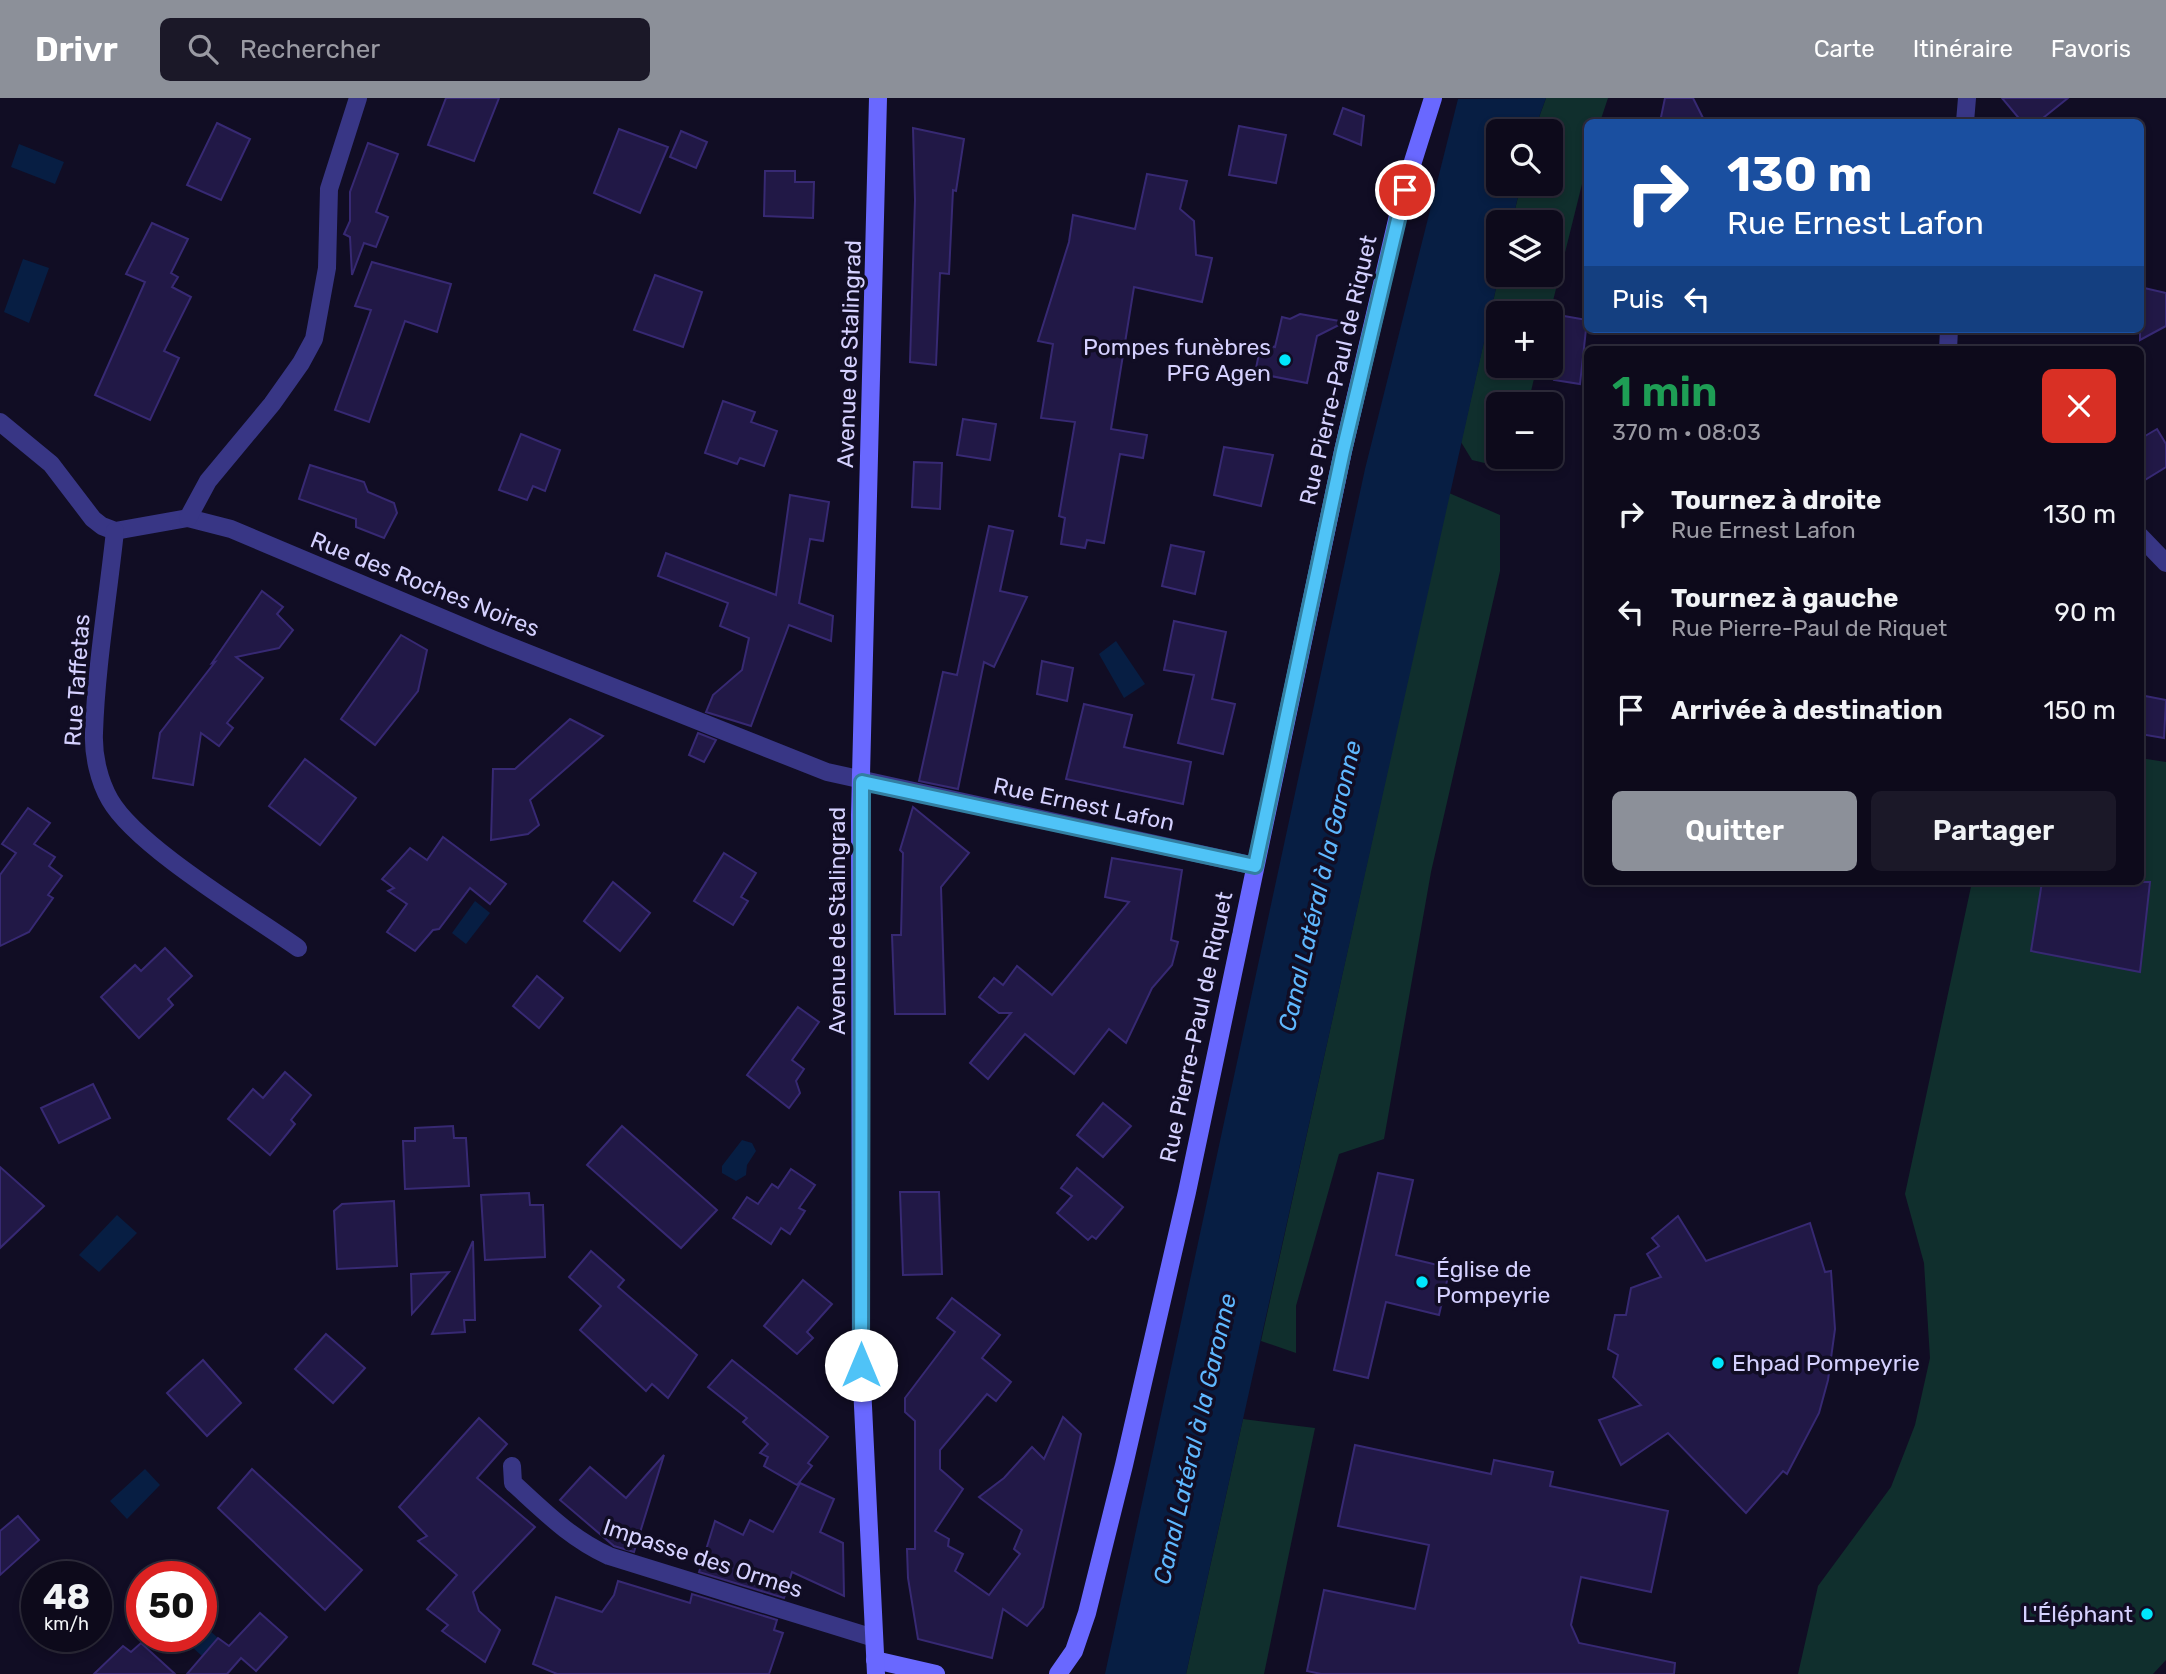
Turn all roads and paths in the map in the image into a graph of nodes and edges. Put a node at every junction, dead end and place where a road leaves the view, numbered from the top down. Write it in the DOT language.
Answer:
graph roads {
  1 [pos="358,98"];
  2 [pos="878,98"];
  3 [pos="1433,98"];
  4 [pos="1967,98"];
  5 [pos="1965,119"];
  6 [pos="0,422"];
  7 [pos="188,518"];
  8 [pos="115,531"];
  9 [pos="2144,540"];
  10 [pos="2166,563"];
  11 [pos="862,782"];
  12 [pos="1255,866"];
  13 [pos="298,948"];
  14 [pos="512,1466"];
  15 [pos="874,1638"];
  16 [pos="875,1670"];
  17 [pos="936,1674"];
  18 [pos="1058,1674"];
  1 -- 7 [label="street"];
  2 -- 11 [label="street, Avenue de Stalingrad"];
  3 -- 12 [label="street, Rue Pierre-Paul de Riquet"];
  4 -- 5 [label="street"];
  6 -- 8 [label="street"];
  7 -- 8 [label="street, Rue des Roches Noires"];
  7 -- 11 [label="street, Rue des Roches Noires"];
  8 -- 13 [label="street, Rue Taffetas"];
  9 -- 10 [label="street"];
  11 -- 12 [label="street, Rue Ernest Lafon"];
  11 -- 15 [label="street, Avenue de Stalingrad"];
  12 -- 18 [label="street, Rue Pierre-Paul de Riquet"];
  14 -- 15 [label="street, Impasse des Ormes"];
  15 -- 16 [label="street, Avenue de Stalingrad"];
  16 -- 17 [label="street"];
}
